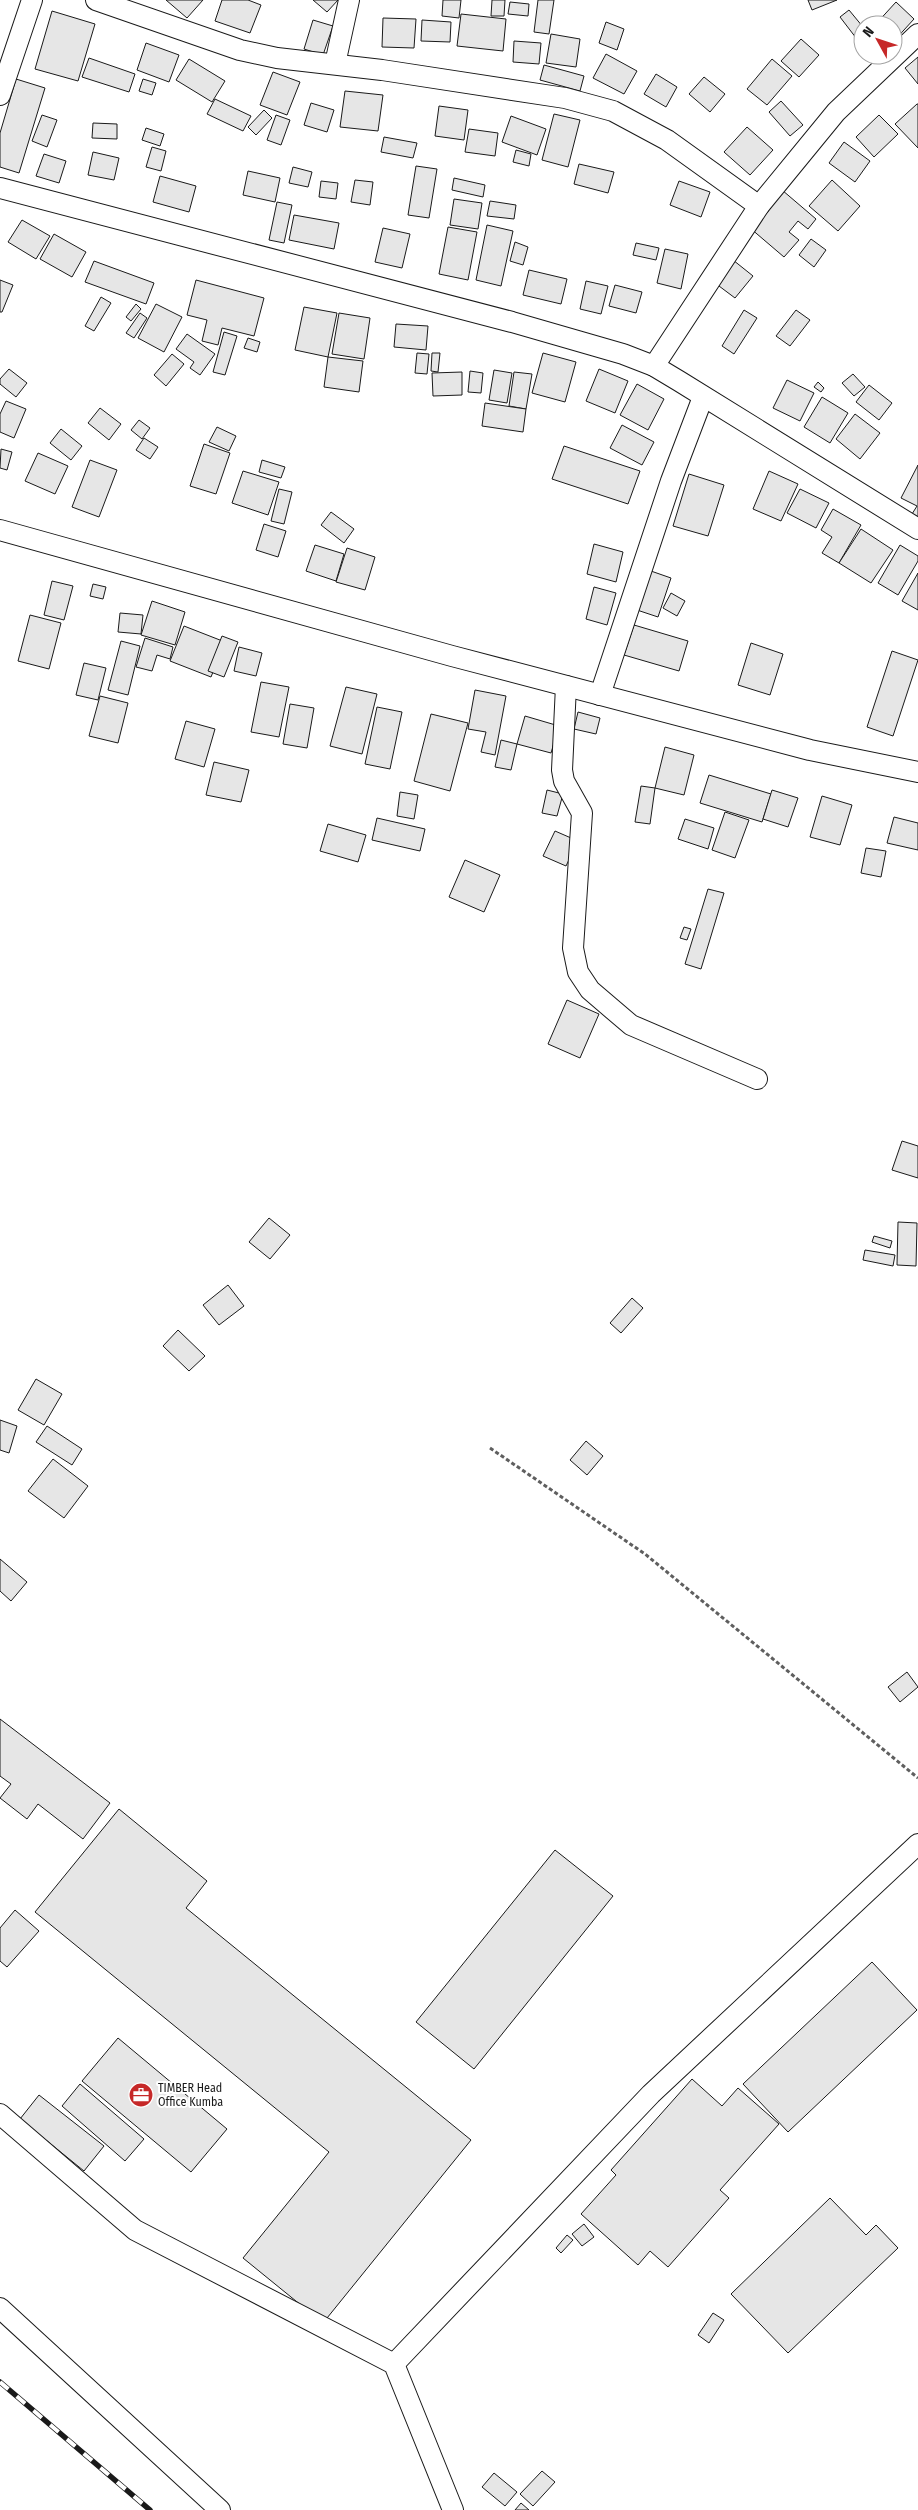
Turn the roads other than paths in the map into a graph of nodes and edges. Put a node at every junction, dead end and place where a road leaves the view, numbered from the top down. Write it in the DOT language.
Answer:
graph roads {
  1 [pos="32,0"];
  2 [pos="96,0"];
  3 [pos="349,0"];
  4 [pos="918,34"];
  5 [pos="335,64"];
  6 [pos="0,95"];
  7 [pos="0,188"];
  8 [pos="759,206"];
  9 [pos="654,366"];
  10 [pos="703,397"];
  11 [pos="918,528"];
  12 [pos="0,530"];
  13 [pos="566,686"];
  14 [pos="600,695"];
  15 [pos="918,772"];
  16 [pos="757,1079"];
  17 [pos="918,1844"];
  18 [pos="0,2114"];
  19 [pos="0,2308"];
  20 [pos="394,2364"];
  21 [pos="220,2510"];
  22 [pos="453,2510"];
  1 -- 6 [label="street"];
  2 -- 5 [label="street"];
  3 -- 5 [label="street"];
  4 -- 8 [label="street"];
  5 -- 8 [label="street"];
  7 -- 9 [label="street"];
  8 -- 9 [label="street"];
  9 -- 10 [label="street"];
  10 -- 11 [label="street"];
  10 -- 14 [label="street"];
  12 -- 13 [label="street"];
  13 -- 14 [label="street"];
  13 -- 16 [label="street"];
  14 -- 15 [label="street"];
  17 -- 20 [label="street"];
  18 -- 20 [label="street"];
  19 -- 21 [label="street"];
  20 -- 22 [label="street"];
}
